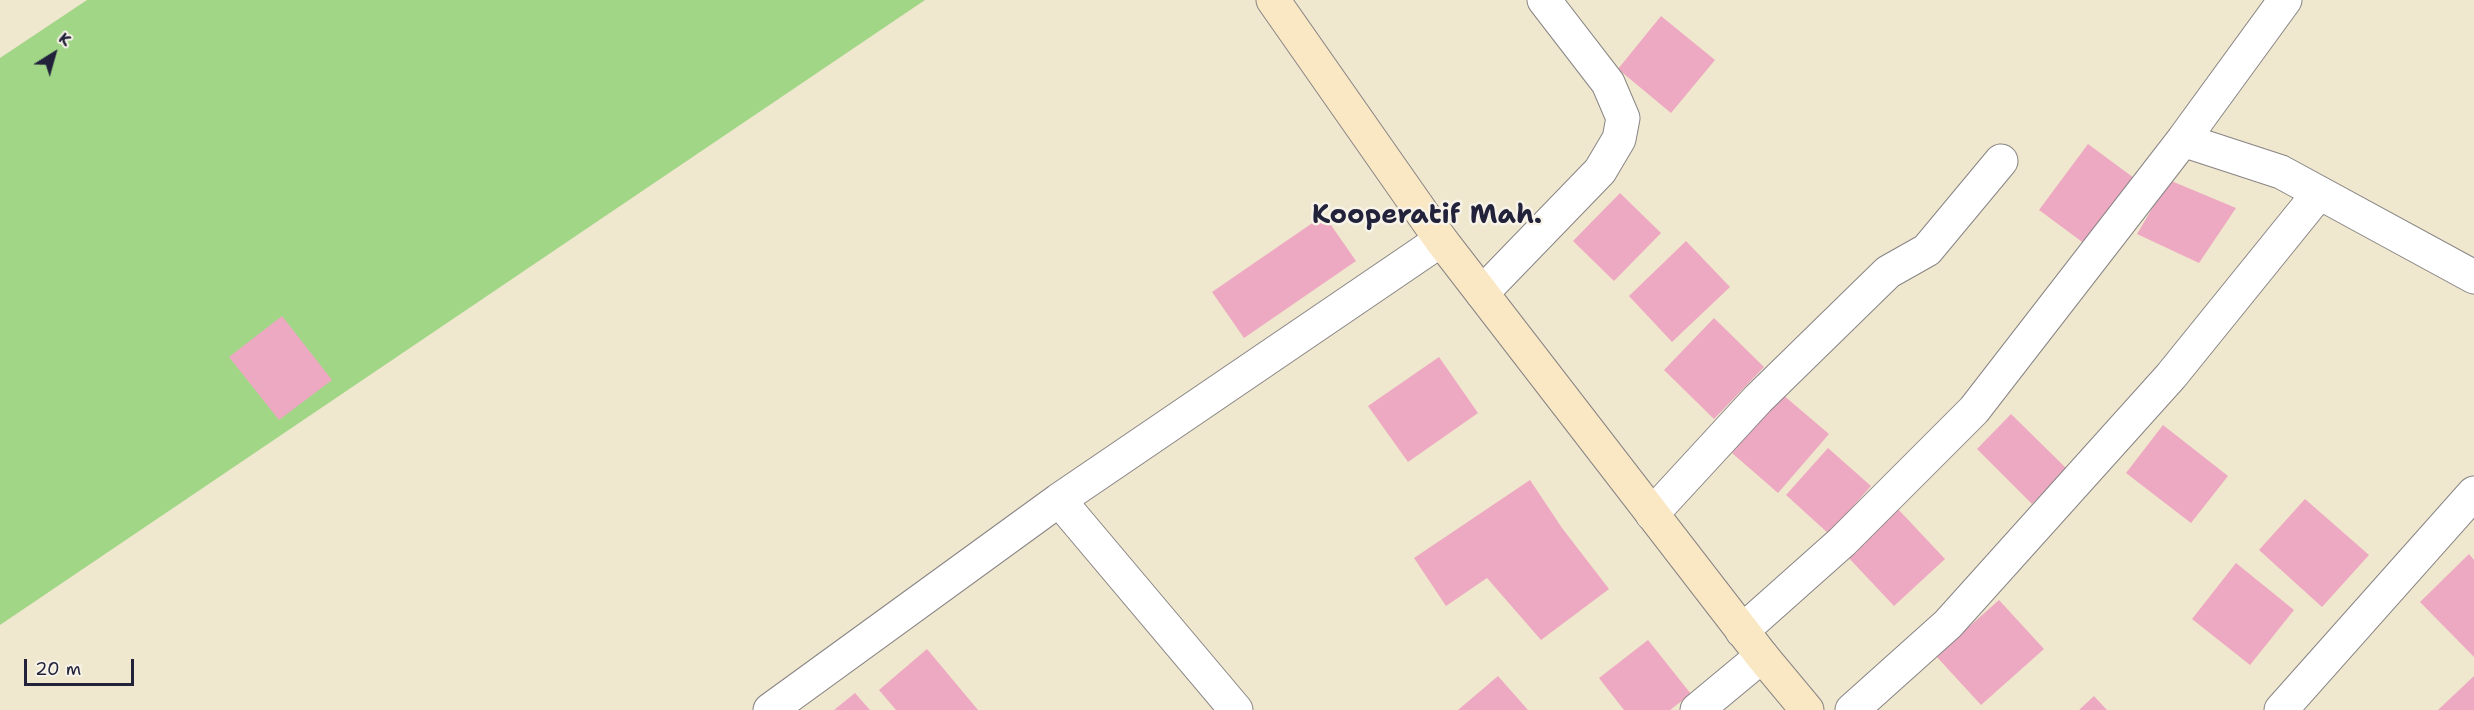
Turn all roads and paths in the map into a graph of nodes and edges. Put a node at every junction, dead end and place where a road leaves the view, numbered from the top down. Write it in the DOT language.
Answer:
graph roads {
  1 [pos="1273,0"];
  2 [pos="1544,0"];
  3 [pos="2285,0"];
  4 [pos="2183,140"];
  5 [pos="2001,160"];
  6 [pos="2319,193"];
  7 [pos="1441,240"];
  8 [pos="2474,277"];
  9 [pos="1482,293"];
  10 [pos="2474,493"];
  11 [pos="1059,500"];
  12 [pos="1652,514"];
  13 [pos="1742,631"];
  14 [pos="1762,657"];
  15 [pos="770,710"];
  16 [pos="1236,710"];
  17 [pos="1697,710"];
  18 [pos="1807,710"];
  19 [pos="1852,710"];
  20 [pos="2281,710"];
  1 -- 7 [label="main road"];
  2 -- 9 [label="street"];
  3 -- 4 [label="street"];
  4 -- 6 [label="street"];
  4 -- 13 [label="street"];
  5 -- 12 [label="street"];
  6 -- 8 [label="street"];
  6 -- 19 [label="street"];
  7 -- 9 [label="main road"];
  7 -- 11 [label="street"];
  9 -- 12 [label="main road"];
  10 -- 20 [label="street"];
  11 -- 15 [label="street"];
  11 -- 16 [label="street"];
  12 -- 13 [label="main road"];
  13 -- 14 [label="main road"];
  14 -- 17 [label="street"];
  14 -- 18 [label="main road"];
}
